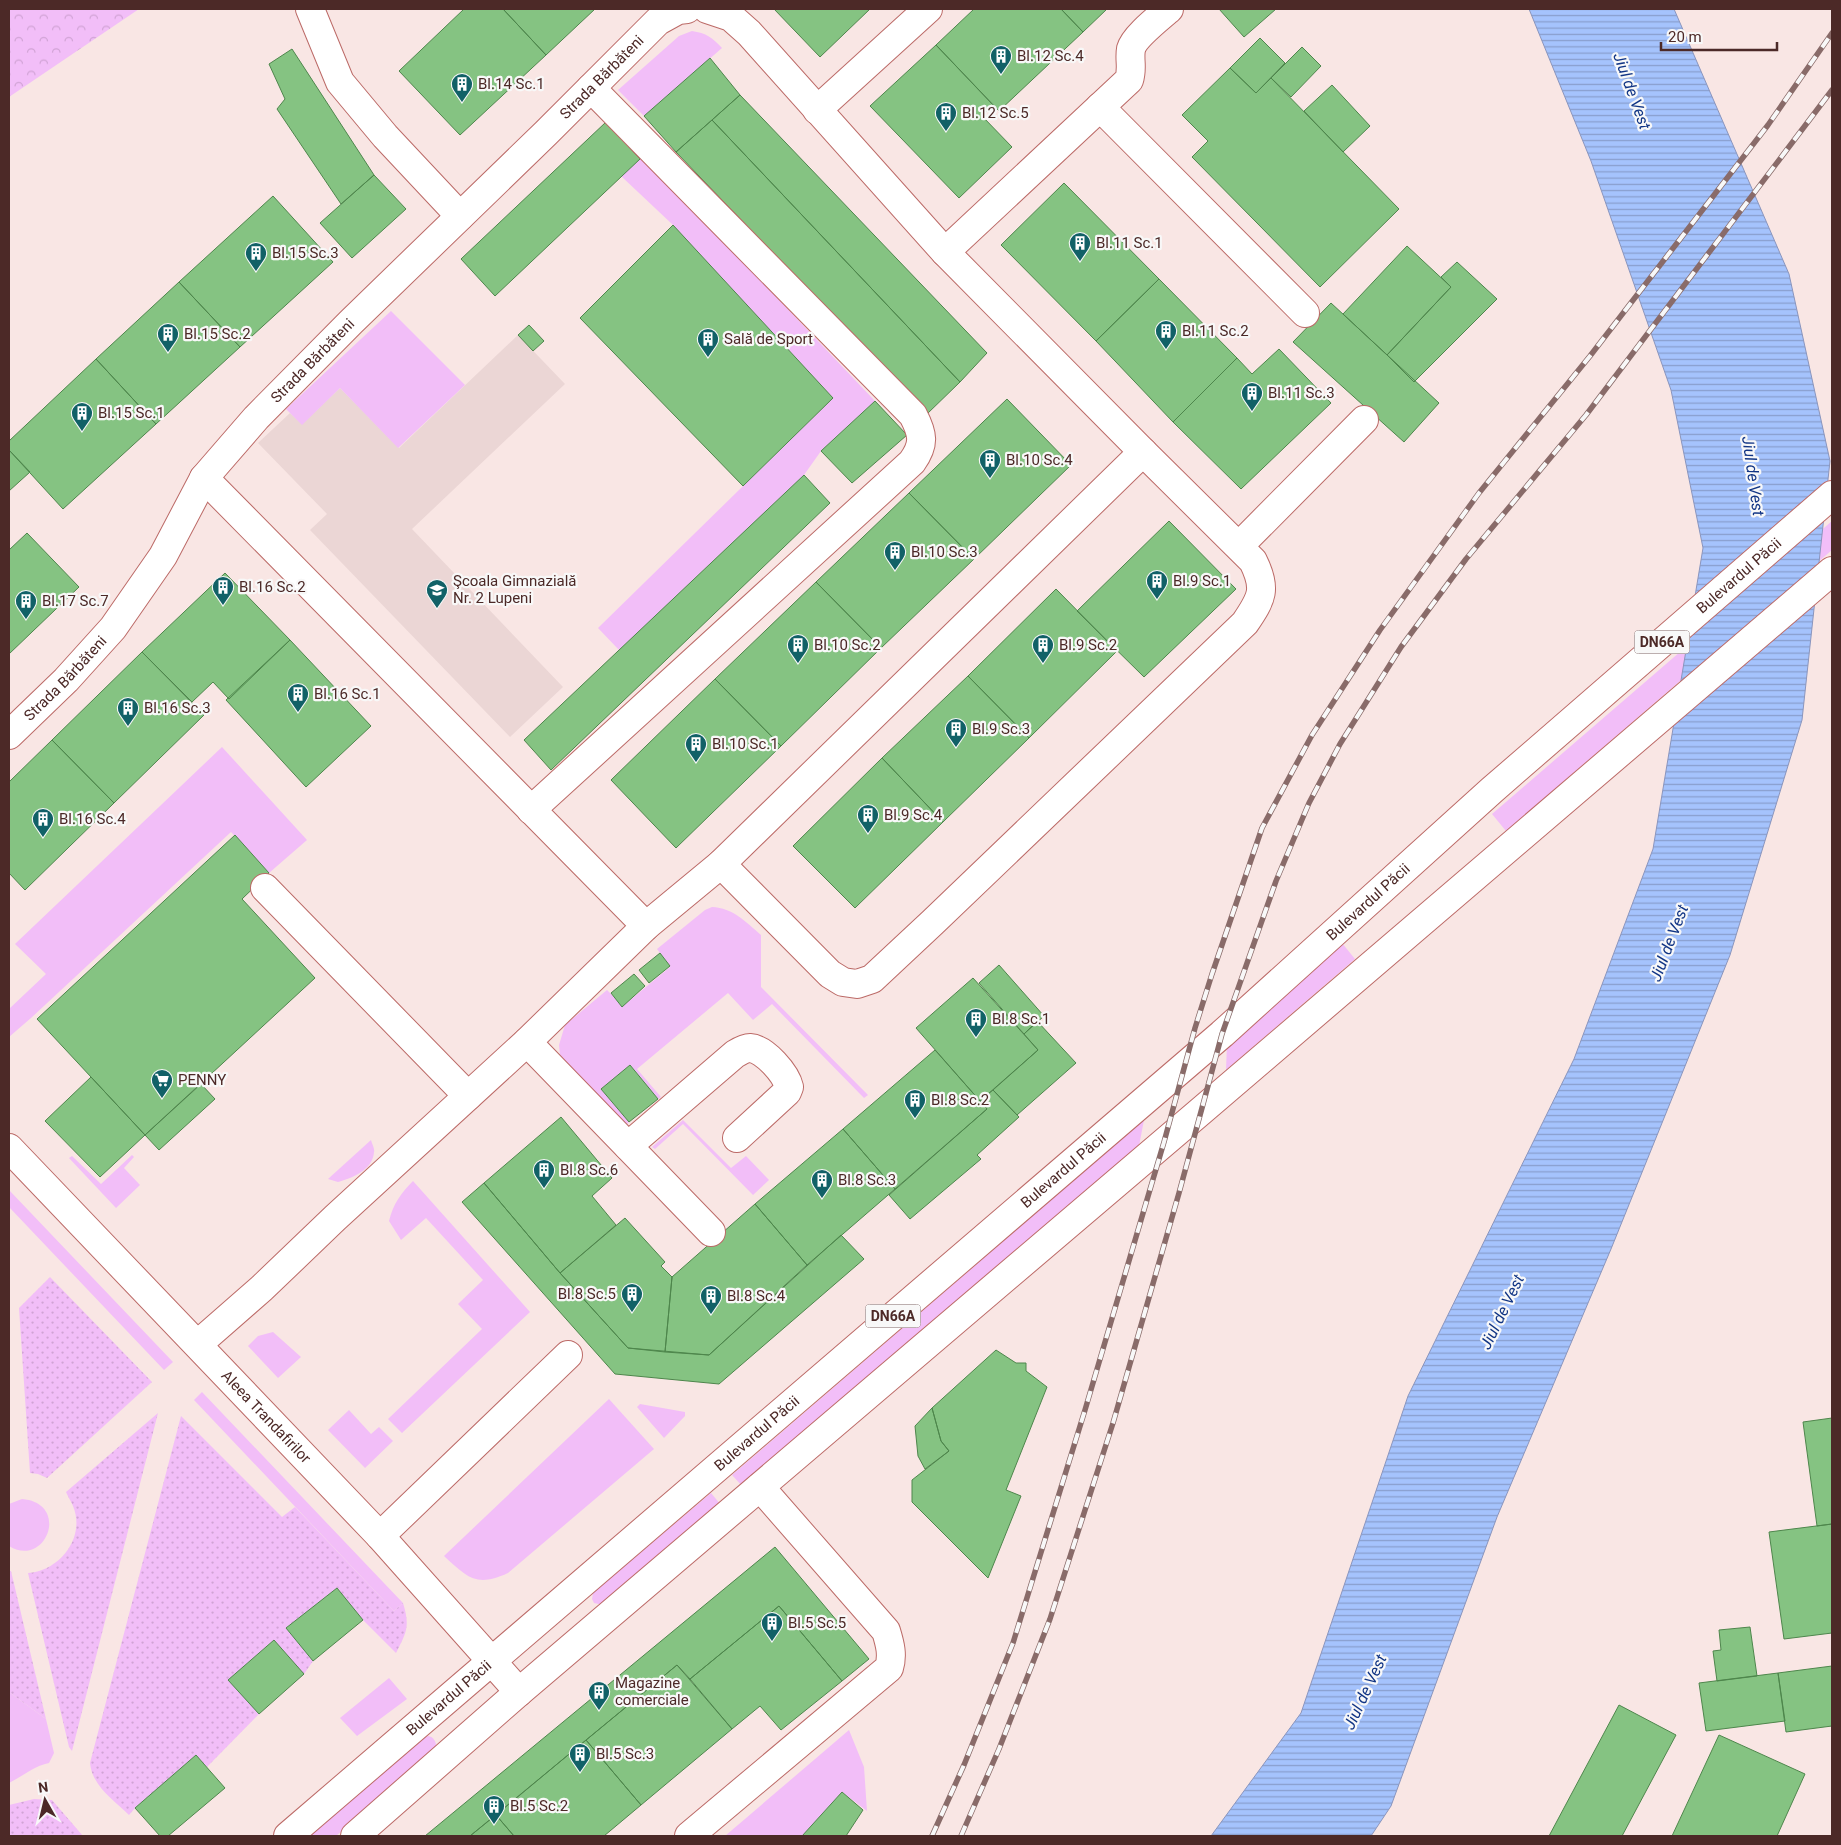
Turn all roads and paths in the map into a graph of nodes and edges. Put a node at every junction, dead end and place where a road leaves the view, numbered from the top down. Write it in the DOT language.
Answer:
graph roads {
  1 [pos="310,9"];
  2 [pos="687,9"];
  3 [pos="707,9"];
  4 [pos="928,9"];
  5 [pos="1169,9"];
  6 [pos="591,88"];
  7 [pos="1100,107"];
  8 [pos="817,110"];
  9 [pos="460,216"];
  10 [pos="945,252"];
  11 [pos="1305,313"];
  12 [pos="1364,420"];
  13 [pos="1142,452"];
  14 [pos="204,478"];
  15 [pos="1832,494"];
  16 [pos="1238,546"];
  17 [pos="1832,571"];
  18 [pos="9,735"];
  19 [pos="531,810"];
  20 [pos="721,864"];
  21 [pos="266,888"];
  22 [pos="646,926"];
  23 [pos="527,1042"];
  24 [pos="468,1096"];
  25 [pos="737,1138"];
  26 [pos="628,1146"];
  27 [pos="9,1148"];
  28 [pos="711,1232"];
  29 [pos="198,1344"];
  30 [pos="568,1355"];
  31 [pos="760,1487"];
  32 [pos="380,1536"];
  33 [pos="492,1660"];
  34 [pos="519,1692"];
  35 [pos="288,1836"];
  36 [pos="355,1836"];
  37 [pos="689,1836"];
  1 -- 9 [label="street"];
  2 -- 6 [label="street, Strada Bărbăteni"];
  3 -- 8 [label="street"];
  4 -- 8 [label="street"];
  5 -- 7 [label="street"];
  6 -- 9 [label="street, Strada Bărbăteni"];
  6 -- 19 [label="street"];
  7 -- 10 [label="street"];
  7 -- 11 [label="street"];
  8 -- 10 [label="street"];
  9 -- 14 [label="street, Strada Bărbăteni"];
  10 -- 13 [label="street"];
  12 -- 16 [label="street"];
  13 -- 16 [label="street"];
  13 -- 20 [label="street"];
  14 -- 18 [label="street, Strada Bărbăteni"];
  14 -- 19 [label="street"];
  15 -- 33 [label="street, Bulevardul Păcii / DN66A"];
  16 -- 20 [label="street"];
  17 -- 31 [label="street, DN66A"];
  19 -- 22 [label="street"];
  20 -- 22 [label="street"];
  21 -- 24 [label="street"];
  22 -- 23 [label="street"];
  23 -- 24 [label="street"];
  23 -- 26 [label="street"];
  24 -- 29 [label="street"];
  25 -- 26 [label="street"];
  26 -- 28 [label="street"];
  27 -- 29 [label="street, Aleea Trandafirilor"];
  29 -- 32 [label="street, Aleea Trandafirilor"];
  30 -- 32 [label="street"];
  31 -- 34 [label="street, DN66A"];
  31 -- 37 [label="street"];
  32 -- 33 [label="street, Aleea Trandafirilor"];
  33 -- 34 [label="street, Aleea Trandafirilor"];
  33 -- 35 [label="street, Bulevardul Păcii / DN66A"];
  34 -- 36 [label="street, DN66A"];
}
